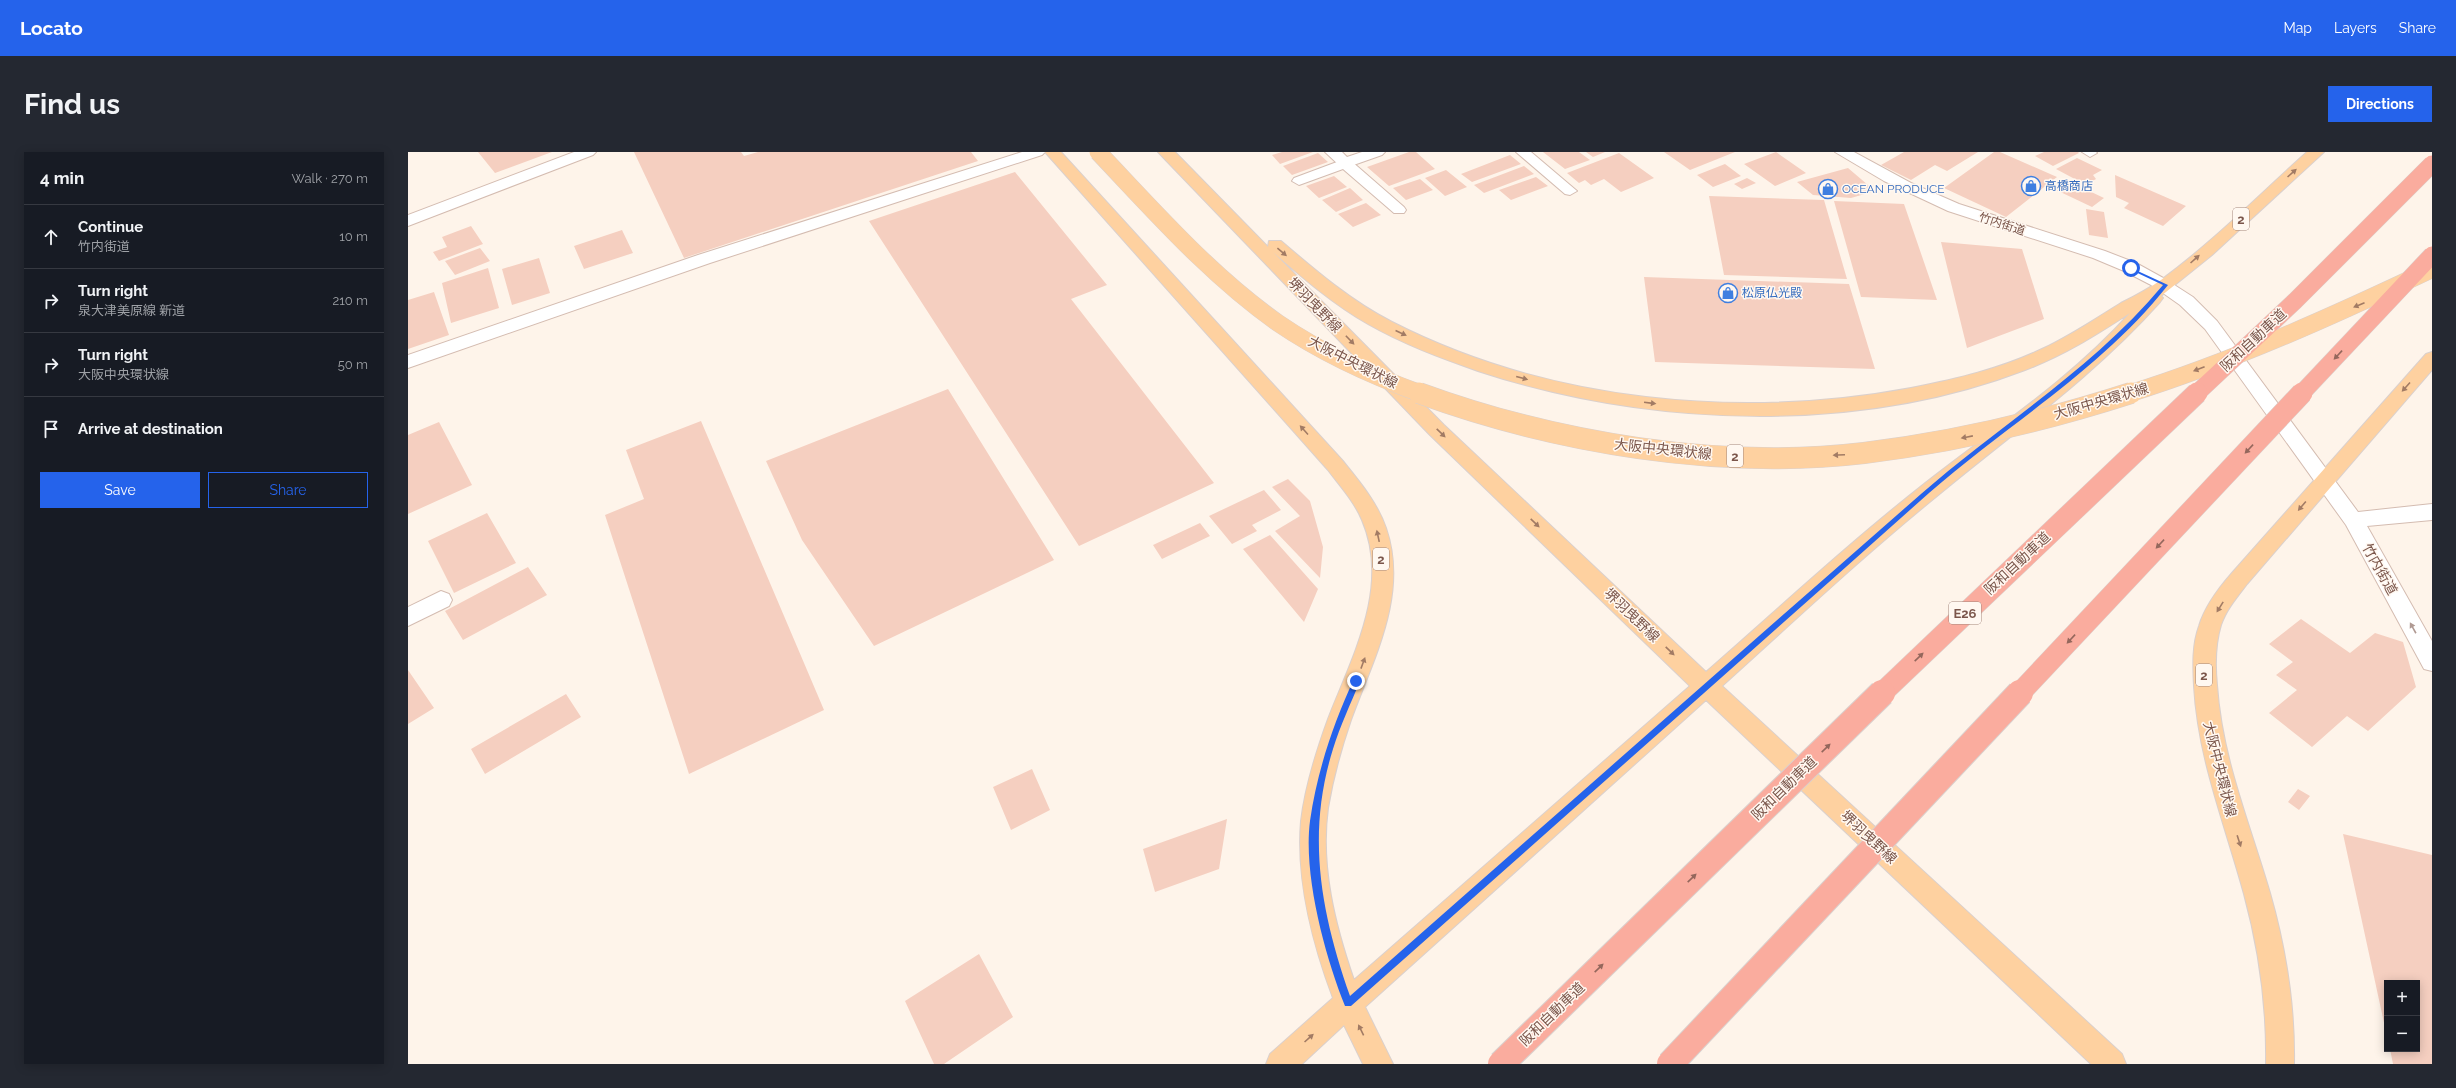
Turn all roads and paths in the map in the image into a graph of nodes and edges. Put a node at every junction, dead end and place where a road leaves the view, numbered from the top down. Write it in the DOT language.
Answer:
graph roads {
  1 [pos="588,152"];
  2 [pos="1037,152"];
  3 [pos="1052,152"];
  4 [pos="1098,152"];
  5 [pos="1168,152"];
  6 [pos="1333,152"];
  7 [pos="1377,152"];
  8 [pos="1523,152"];
  9 [pos="1870,152"];
  10 [pos="2316,152"];
  11 [pos="1849,156"];
  12 [pos="1345,163"];
  13 [pos="2432,164"];
  14 [pos="1299,180"];
  15 [pos="1570,191"];
  16 [pos="1399,210"];
  17 [pos="408,221"];
  18 [pos="2432,255"];
  19 [pos="2432,270"];
  20 [pos="2166,285"];
  21 [pos="2432,358"];
  22 [pos="408,362"];
  23 [pos="2323,480"];
  24 [pos="2432,512"];
  25 [pos="2353,520"];
  26 [pos="441,600"];
  27 [pos="408,617"];
  28 [pos="2432,662"];
  29 [pos="1706,686"];
  30 [pos="1348,1003"];
  31 [pos="1280,1064"];
  32 [pos="1379,1064"];
  33 [pos="1501,1064"];
  34 [pos="1670,1064"];
  35 [pos="2112,1064"];
  36 [pos="2280,1064"];
  1 -- 17 [label="street"];
  2 -- 22 [label="street"];
  30 -- 3 [label="main road, 2, one-way"];
  19 -- 4 [label="main road, 大阪中央環状線 / 2, one-way, bridge"];
  5 -- 20 [label="main road, 2, one-way"];
  5 -- 29 [label="main road, 堺羽曳野線, one-way"];
  6 -- 12 [label="street"];
  7 -- 12 [label="street"];
  8 -- 15 [label="lane"];
  9 -- 11 [label="street"];
  20 -- 10 [label="main road, 2, one-way"];
  11 -- 20 [label="street, 竹内街道"];
  12 -- 14 [label="lane"];
  12 -- 16 [label="lane"];
  33 -- 13 [label="highway, 阪和自動車道 / E26, one-way, bridge"];
  18 -- 34 [label="highway, one-way, bridge"];
  20 -- 23 [label="street, 竹内街道"];
  20 -- 29 [label="main road"];
  21 -- 23 [label="main road, 大阪中央環状線 / 2, one-way"];
  23 -- 25 [label="street, 竹内街道"];
  23 -- 36 [label="main road, 大阪中央環状線 / 2, one-way"];
  24 -- 25 [label="street"];
  28 -- 25 [label="street, 竹内街道, one-way"];
  26 -- 27 [label="street"];
  29 -- 30 [label="main road"];
  29 -- 35 [label="main road, 堺羽曳野線"];
  31 -- 30 [label="main road, one-way"];
  32 -- 30 [label="main road, 2, one-way"];
}
